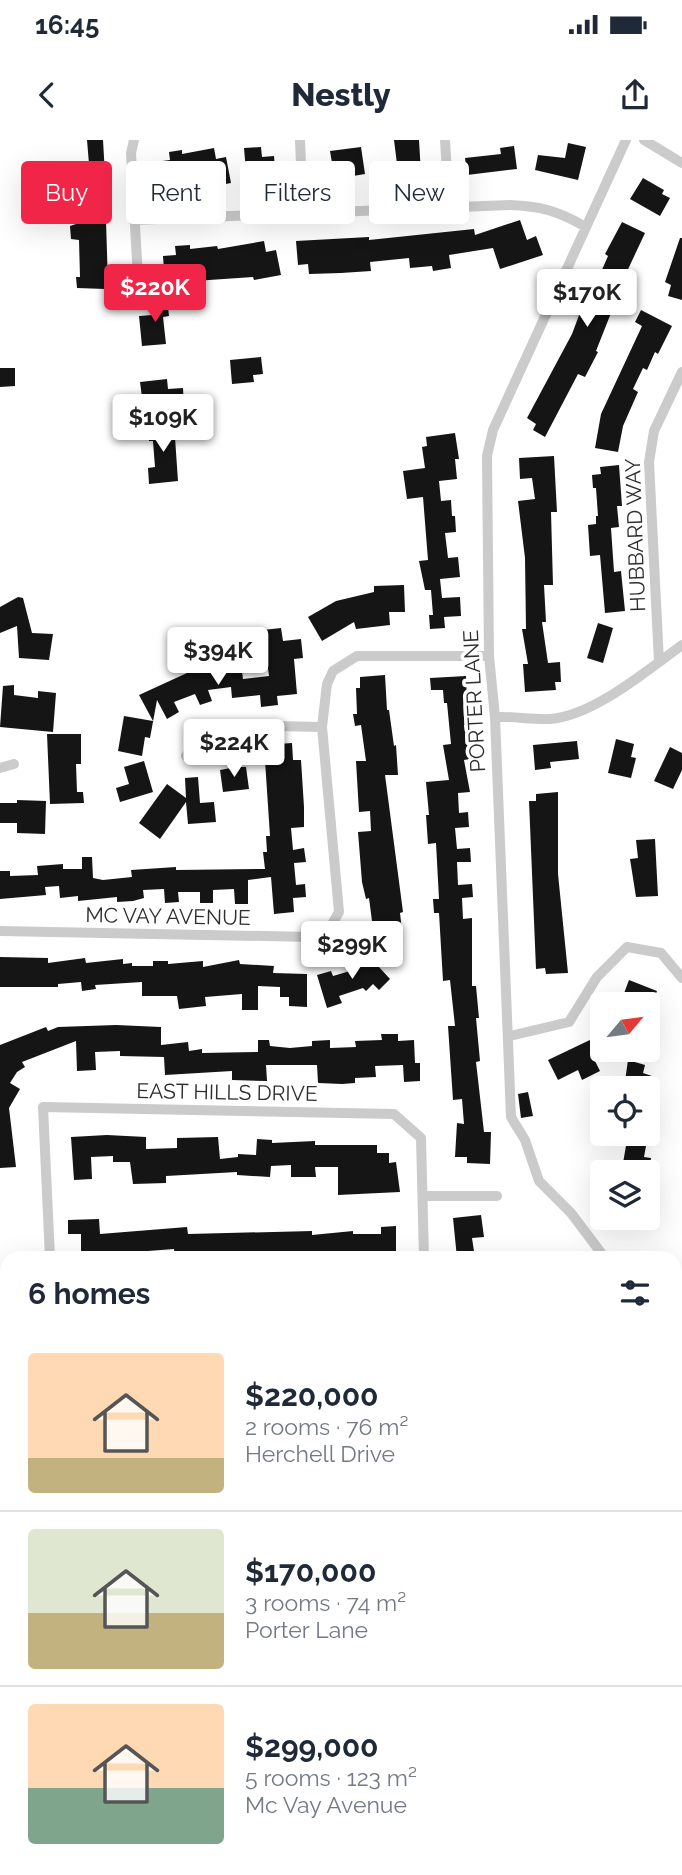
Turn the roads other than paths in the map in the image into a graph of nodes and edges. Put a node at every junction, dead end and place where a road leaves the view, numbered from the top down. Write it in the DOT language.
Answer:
graph roads {
  1 [pos="134,140"];
  2 [pos="300,140"];
  3 [pos="445,140"];
  4 [pos="626,140"];
  5 [pos="644,140"];
  6 [pos="131,161"];
  7 [pos="301,161"];
  8 [pos="446,161"];
  9 [pos="682,163"];
  10 [pos="469,206"];
  11 [pos="133,224"];
  12 [pos="584,226"];
  13 [pos="138,279"];
  14 [pos="682,372"];
  15 [pos="682,645"];
  16 [pos="489,656"];
  17 [pos="659,662"];
  18 [pos="495,717"];
  19 [pos="322,726"];
  20 [pos="187,756"];
  21 [pos="14,764"];
  22 [pos="0,768"];
  23 [pos="0,931"];
  24 [pos="682,978"];
  25 [pos="510,1036"];
  26 [pos="424,1196"];
  27 [pos="497,1196"];
  28 [pos="50,1251"];
  29 [pos="424,1251"];
  30 [pos="600,1251"];
  1 -- 6 [label="street"];
  2 -- 7 [label="street"];
  3 -- 8 [label="street"];
  4 -- 12 [label="street, PORTER LANE"];
  5 -- 9 [label="street"];
  10 -- 12 [label="street"];
  11 -- 13 [label="street"];
  12 -- 16 [label="street, PORTER LANE"];
  14 -- 17 [label="street, HUBBARD WAY"];
  15 -- 17 [label="street"];
  16 -- 18 [label="street, PORTER LANE"];
  16 -- 19 [label="street, MC VAY AVENUE"];
  17 -- 18 [label="street"];
  18 -- 25 [label="street, PORTER LANE"];
  19 -- 20 [label="street"];
  19 -- 23 [label="street, MC VAY AVENUE"];
  21 -- 22 [label="street"];
  24 -- 25 [label="street"];
  25 -- 30 [label="street, PORTER LANE"];
  26 -- 27 [label="street"];
  26 -- 28 [label="street, EAST HILLS DRIVE"];
  26 -- 29 [label="street"];
}
